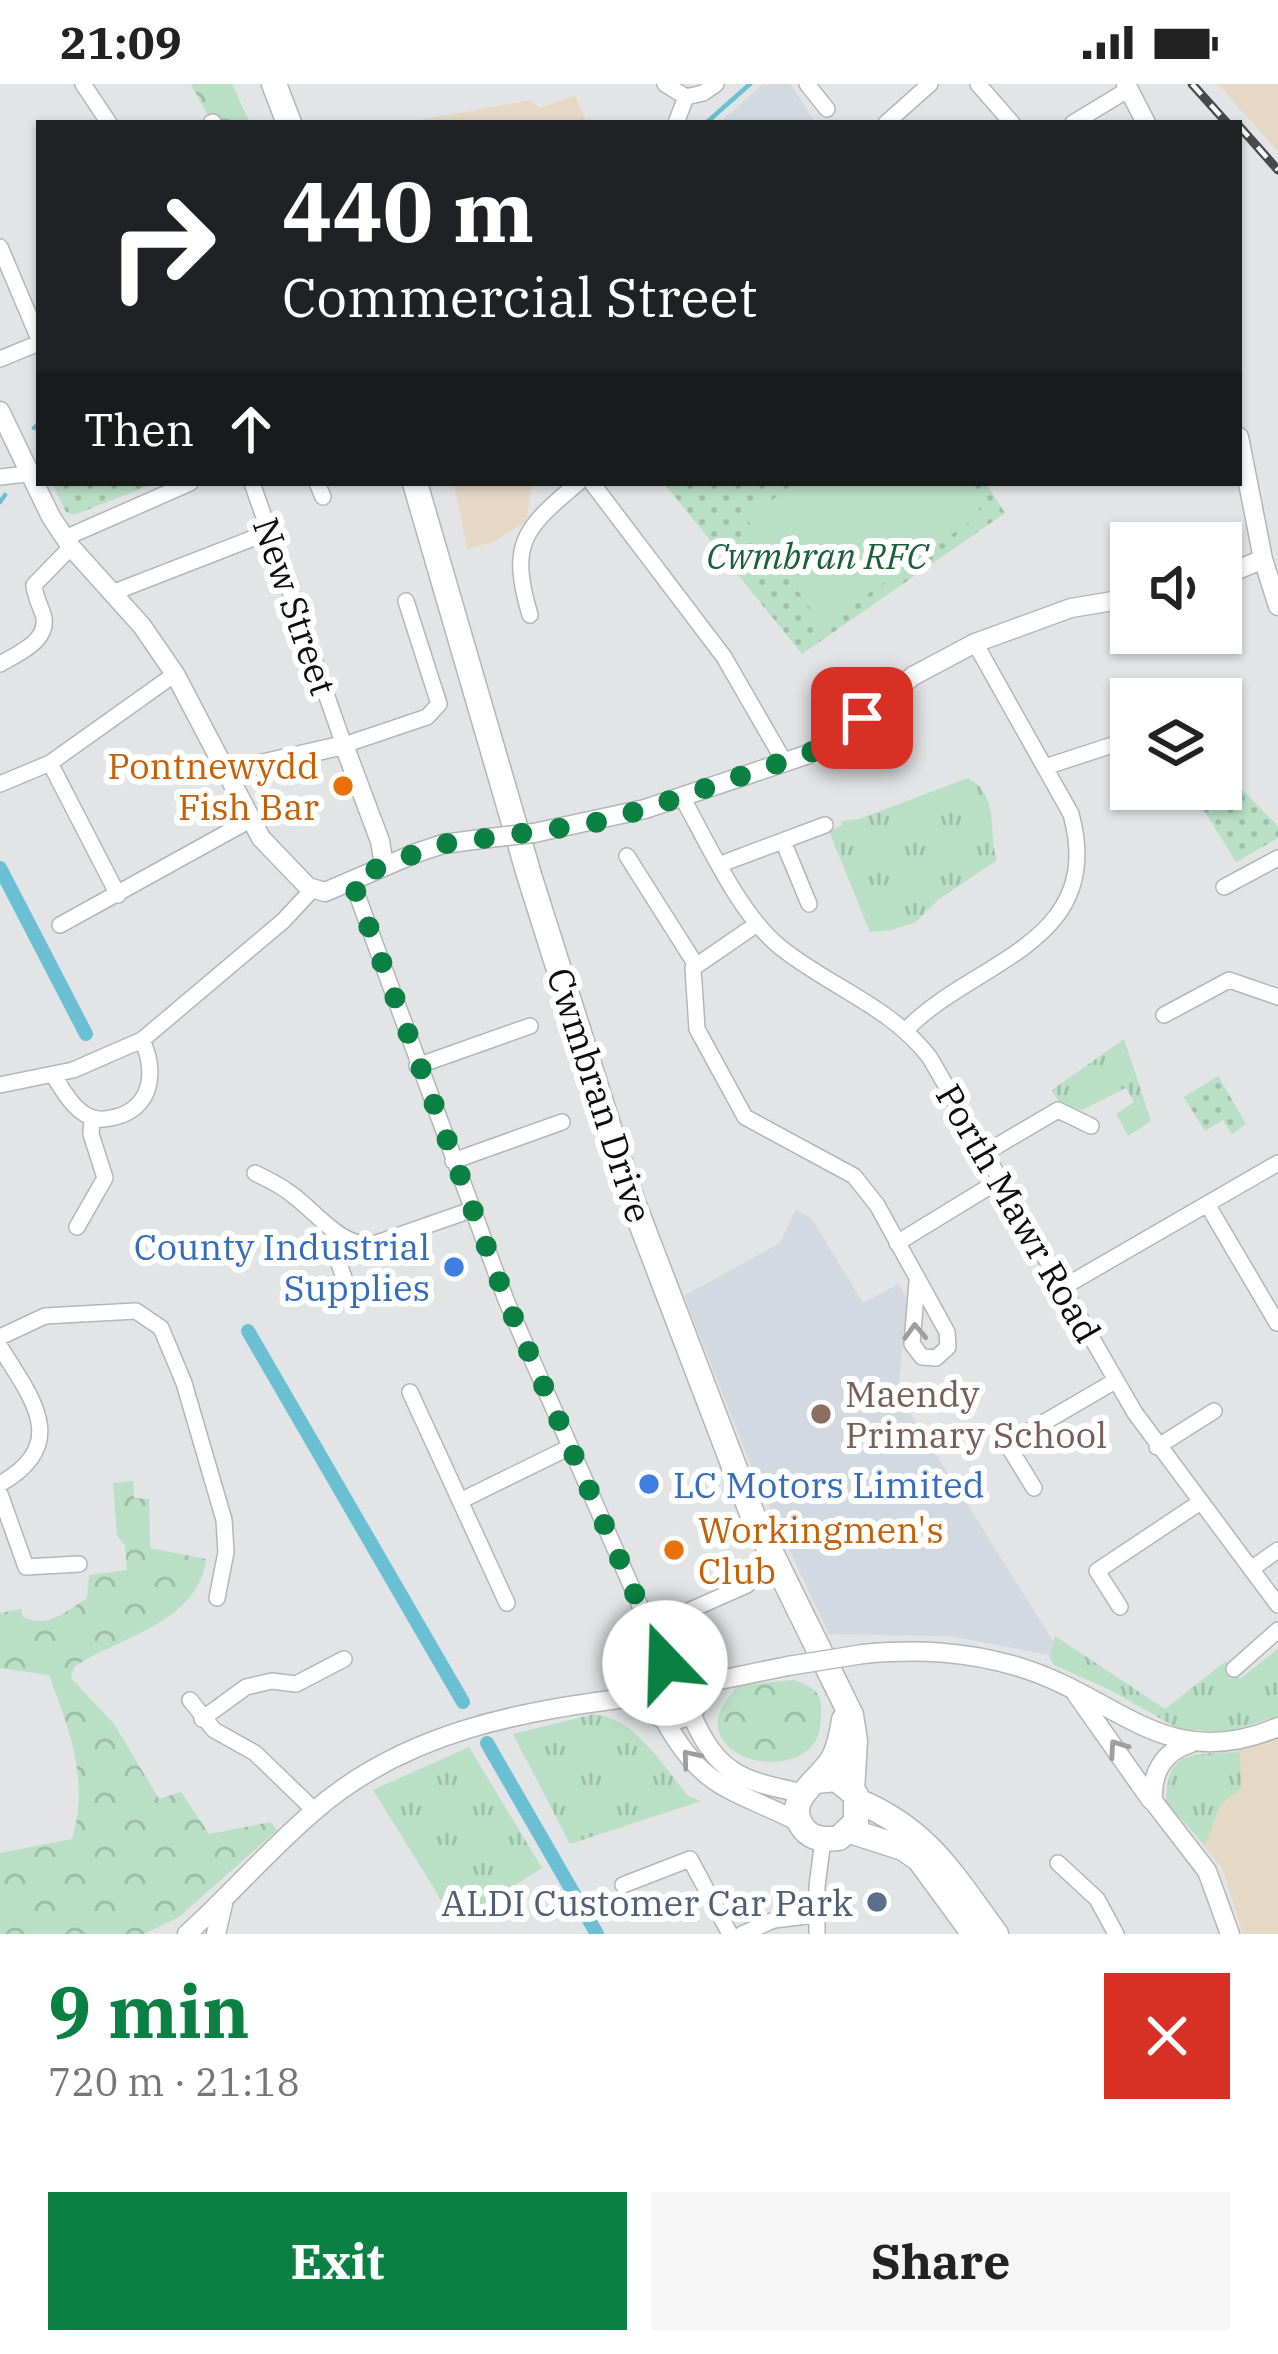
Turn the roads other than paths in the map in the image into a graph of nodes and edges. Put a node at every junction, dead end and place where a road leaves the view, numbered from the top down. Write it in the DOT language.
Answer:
graph roads {
  1 [pos="83,84"];
  2 [pos="274,84"];
  3 [pos="665,84"];
  4 [pos="716,84"];
  5 [pos="807,84"];
  6 [pos="930,84"];
  7 [pos="978,84"];
  8 [pos="1128,86"];
  9 [pos="686,98"];
  10 [pos="827,109"];
  11 [pos="107,120"];
  12 [pos="288,120"];
  13 [pos="677,120"];
  14 [pos="889,120"];
  15 [pos="1009,120"];
  16 [pos="1077,120"];
  17 [pos="1145,120"];
  18 [pos="0,247"];
  19 [pos="36,334"];
  20 [pos="36,342"];
  21 [pos="0,359"];
  22 [pos="0,411"];
  23 [pos="1242,449"];
  24 [pos="27,474"];
  25 [pos="0,477"];
  26 [pos="184,486"];
  27 [pos="253,486"];
  28 [pos="416,486"];
  29 [pos="575,486"];
  30 [pos="594,486"];
  31 [pos="268,532"];
  32 [pos="68,542"];
  33 [pos="1270,556"];
  34 [pos="1242,569"];
  35 [pos="112,593"];
  36 [pos="406,601"];
  37 [pos="1110,602"];
  38 [pos="1278,606"];
  39 [pos="530,614"];
  40 [pos="975,643"];
  41 [pos="0,664"];
  42 [pos="175,674"];
  43 [pos="344,746"];
  44 [pos="1110,746"];
  45 [pos="785,763"];
  46 [pos="50,764"];
  47 [pos="1045,767"];
  48 [pos="226,772"];
  49 [pos="0,784"];
  50 [pos="682,797"];
  51 [pos="250,820"];
  52 [pos="825,825"];
  53 [pos="783,841"];
  54 [pos="627,856"];
  55 [pos="1278,858"];
  56 [pos="721,864"];
  57 [pos="384,865"];
  58 [pos="352,881"];
  59 [pos="1225,887"];
  60 [pos="312,890"];
  61 [pos="118,895"];
  62 [pos="809,904"];
  63 [pos="757,924"];
  64 [pos="60,925"];
  65 [pos="696,965"];
  66 [pos="1278,997"];
  67 [pos="1164,1015"];
  68 [pos="530,1025"];
  69 [pos="905,1031"];
  70 [pos="142,1040"];
  71 [pos="417,1066"];
  72 [pos="52,1076"];
  73 [pos="0,1085"];
  74 [pos="92,1118"];
  75 [pos="562,1122"];
  76 [pos="1091,1126"];
  77 [pos="986,1153"];
  78 [pos="453,1161"];
  79 [pos="1278,1163"];
  80 [pos="255,1173"];
  81 [pos="1000,1180"];
  82 [pos="1207,1204"];
  83 [pos="472,1210"];
  84 [pos="77,1227"];
  85 [pos="351,1242"];
  86 [pos="897,1243"];
  87 [pos="917,1281"];
  88 [pos="347,1286"];
  89 [pos="1060,1289"];
  90 [pos="1277,1323"];
  91 [pos="0,1337"];
  92 [pos="0,1347"];
  93 [pos="1115,1381"];
  94 [pos="410,1392"];
  95 [pos="1214,1411"];
  96 [pos="570,1447"];
  97 [pos="1156,1447"];
  98 [pos="0,1484"];
  99 [pos="1034,1488"];
  100 [pos="0,1494"];
  101 [pos="460,1501"];
  102 [pos="1199,1503"];
  103 [pos="1278,1550"];
  104 [pos="79,1564"];
  105 [pos="1251,1570"];
  106 [pos="747,1585"];
  107 [pos="217,1598"];
  108 [pos="507,1603"];
  109 [pos="1278,1605"];
  110 [pos="1120,1607"];
  111 [pos="652,1627"];
  112 [pos="1278,1630"];
  113 [pos="344,1659"];
  114 [pos="665,1663"];
  115 [pos="1234,1669"];
  116 [pos="700,1684"];
  117 [pos="840,1686"];
  118 [pos="1073,1690"];
  119 [pos="643,1696"];
  120 [pos="190,1700"];
  121 [pos="691,1713"];
  122 [pos="202,1719"];
  123 [pos="664,1720"];
  124 [pos="1278,1727"];
  125 [pos="1189,1744"];
  126 [pos="809,1787"];
  127 [pos="855,1795"];
  128 [pos="1156,1809"];
  129 [pos="314,1810"];
  130 [pos="801,1823"];
  131 [pos="850,1831"];
  132 [pos="823,1840"];
  133 [pos="1058,1863"];
  134 [pos="623,1885"];
  135 [pos="225,1899"];
  136 [pos="815,1915"];
  137 [pos="187,1934"];
  138 [pos="216,1934"];
  139 [pos="730,1934"];
  140 [pos="742,1934"];
  141 [pos="817,1934"];
  142 [pos="974,1934"];
  143 [pos="996,1934"];
  144 [pos="1116,1934"];
  145 [pos="1230,1934"];
  1 -- 11 [label="street"];
  2 -- 12 [label="main road"];
  3 -- 9 [label="street"];
  4 -- 9 [label="street"];
  5 -- 10 [label="street"];
  6 -- 14 [label="street"];
  7 -- 15 [label="street"];
  8 -- 16 [label="street"];
  8 -- 17 [label="street"];
  9 -- 13 [label="street"];
  18 -- 19 [label="street"];
  20 -- 21 [label="street"];
  22 -- 24 [label="street"];
  23 -- 33 [label="street"];
  24 -- 25 [label="street"];
  24 -- 32 [label="street"];
  26 -- 32 [label="street"];
  27 -- 31 [label="street, New Street"];
  28 -- 117 [label="main road, Cwmbran Drive"];
  29 -- 39 [label="street"];
  30 -- 45 [label="street"];
  31 -- 35 [label="street"];
  31 -- 43 [label="street, New Street"];
  32 -- 35 [label="street"];
  32 -- 41 [label="street"];
  33 -- 34 [label="street"];
  33 -- 38 [label="street"];
  35 -- 42 [label="street"];
  36 -- 43 [label="street"];
  37 -- 40 [label="street"];
  40 -- 45 [label="street"];
  40 -- 47 [label="street"];
  42 -- 46 [label="street"];
  42 -- 48 [label="street"];
  43 -- 48 [label="street"];
  43 -- 57 [label="street, New Street"];
  44 -- 47 [label="street"];
  45 -- 50 [label="street"];
  46 -- 49 [label="street"];
  46 -- 61 [label="street"];
  47 -- 69 [label="street"];
  48 -- 51 [label="street"];
  50 -- 56 [label="street, Porth Mawr Road"];
  50 -- 57 [label="street, bridge"];
  51 -- 60 [label="street"];
  51 -- 61 [label="street"];
  52 -- 53 [label="street"];
  53 -- 56 [label="street"];
  53 -- 62 [label="street"];
  54 -- 65 [label="street"];
  55 -- 59 [label="street"];
  56 -- 63 [label="street, Porth Mawr Road"];
  57 -- 58 [label="street"];
  58 -- 60 [label="street"];
  58 -- 71 [label="street"];
  60 -- 70 [label="street"];
  61 -- 64 [label="street"];
  63 -- 65 [label="street"];
  63 -- 69 [label="street, Porth Mawr Road"];
  65 -- 86 [label="street"];
  66 -- 67 [label="street"];
  68 -- 71 [label="street"];
  69 -- 77 [label="street, Porth Mawr Road"];
  70 -- 72 [label="street"];
  70 -- 74 [label="street"];
  71 -- 78 [label="street"];
  72 -- 73 [label="street"];
  72 -- 74 [label="street"];
  74 -- 84 [label="street"];
  75 -- 78 [label="street"];
  76 -- 77 [label="street"];
  77 -- 81 [label="street, Porth Mawr Road"];
  78 -- 83 [label="street"];
  79 -- 82 [label="street"];
  80 -- 85 [label="street"];
  81 -- 86 [label="street"];
  81 -- 89 [label="street, Porth Mawr Road"];
  82 -- 89 [label="street"];
  82 -- 90 [label="street"];
  83 -- 85 [label="street"];
  83 -- 96 [label="street"];
  85 -- 88 [label="street"];
  86 -- 87 [label="street"];
  89 -- 93 [label="street, Porth Mawr Road"];
  91 -- 107 [label="street"];
  92 -- 98 [label="street"];
  93 -- 97 [label="street, Porth Mawr Road"];
  93 -- 99 [label="street"];
  94 -- 101 [label="street"];
  95 -- 97 [label="street"];
  96 -- 101 [label="street"];
  96 -- 111 [label="street"];
  97 -- 102 [label="street, Porth Mawr Road"];
  100 -- 104 [label="street"];
  101 -- 108 [label="street"];
  102 -- 105 [label="street, Porth Mawr Road"];
  102 -- 110 [label="street"];
  103 -- 105 [label="street"];
  105 -- 109 [label="street, Porth Mawr Road"];
  106 -- 111 [label="street"];
  111 -- 114 [label="street"];
  112 -- 115 [label="street"];
  113 -- 122 [label="street"];
  114 -- 116 [label="street"];
  114 -- 119 [label="street"];
  116 -- 118 [label="street, bridge"];
  116 -- 121 [label="street"];
  117 -- 126 [label="main road, Cwmbran Drive"];
  117 -- 127 [label="main road, Cwmbran Drive"];
  118 -- 125 [label="street"];
  128 -- 118 [label="street, one-way"];
  119 -- 123 [label="street"];
  119 -- 129 [label="street"];
  120 -- 122 [label="street"];
  121 -- 123 [label="street"];
  121 -- 126 [label="street"];
  122 -- 129 [label="street"];
  130 -- 123 [label="street, one-way"];
  124 -- 125 [label="street"];
  125 -- 128 [label="street"];
  126 -- 127 [label="main road"];
  126 -- 130 [label="main road, Cwmbran Drive"];
  127 -- 131 [label="main road, Cwmbran Drive"];
  127 -- 143 [label="main road"];
  128 -- 145 [label="street"];
  129 -- 135 [label="street"];
  130 -- 132 [label="main road"];
  131 -- 132 [label="main road"];
  131 -- 142 [label="main road"];
  132 -- 136 [label="street"];
  133 -- 144 [label="street"];
  134 -- 139 [label="street"];
  135 -- 137 [label="street"];
  135 -- 138 [label="street"];
  136 -- 140 [label="street"];
  136 -- 141 [label="street"];
}
